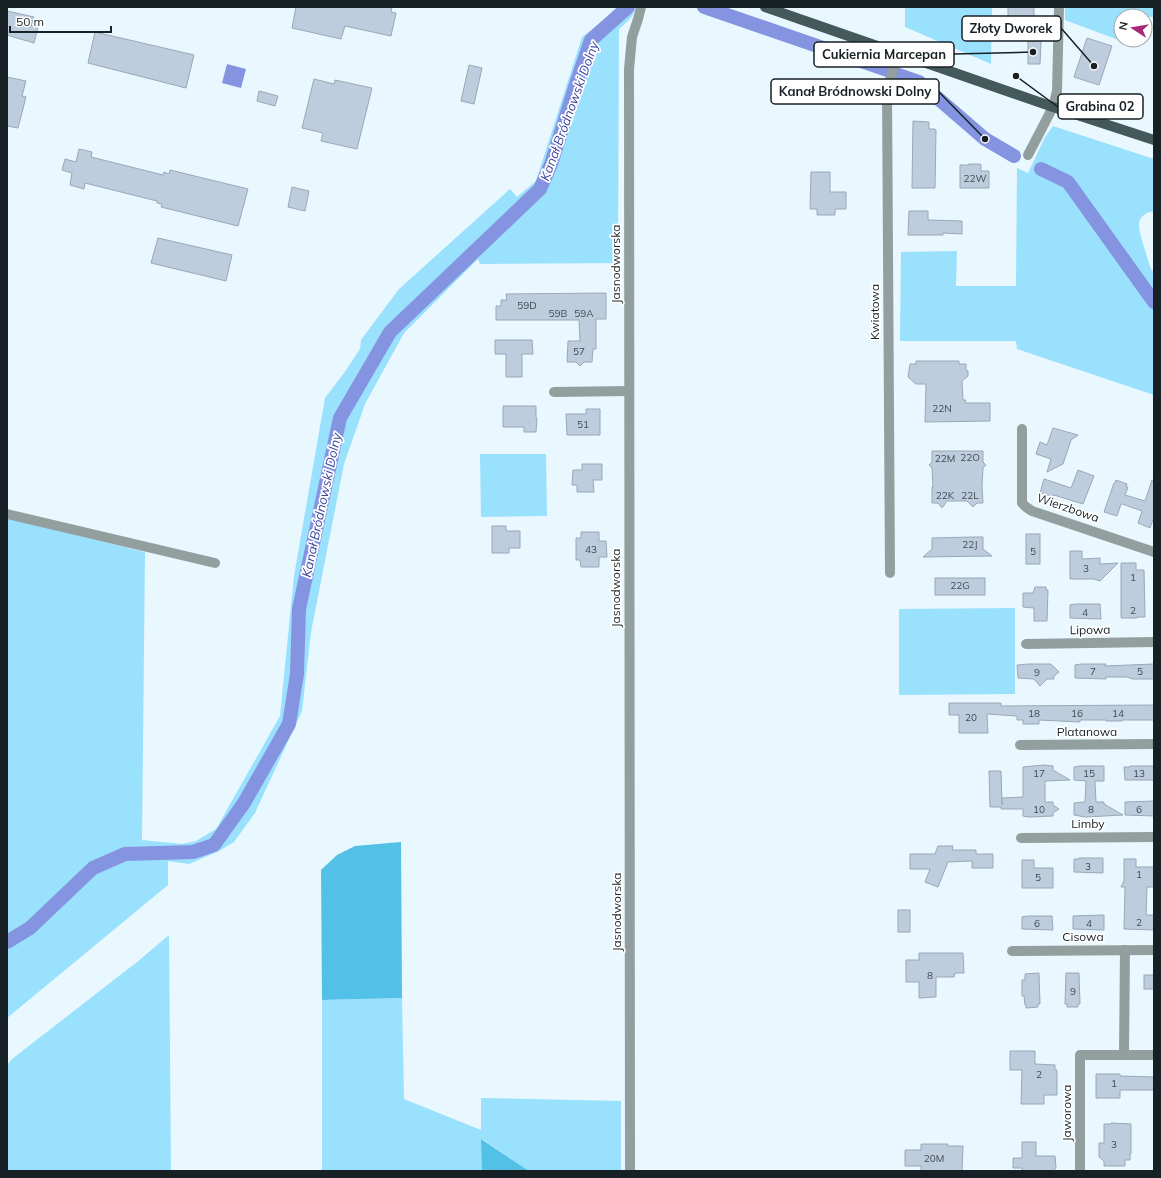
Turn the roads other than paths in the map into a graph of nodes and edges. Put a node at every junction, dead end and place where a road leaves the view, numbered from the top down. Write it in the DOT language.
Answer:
graph roads {
  1 [pos="641,7"];
  2 [pos="765,7"];
  3 [pos="1059,7"];
  4 [pos="898,53"];
  5 [pos="1053,107"];
  6 [pos="1154,140"];
  7 [pos="1028,155"];
  8 [pos="629,391"];
  9 [pos="554,392"];
  10 [pos="1022,428"];
  11 [pos="7,514"];
  12 [pos="1154,552"];
  13 [pos="215,563"];
  14 [pos="890,573"];
  15 [pos="1154,642"];
  16 [pos="1026,644"];
  17 [pos="1154,744"];
  18 [pos="1020,745"];
  19 [pos="1154,837"];
  20 [pos="1021,838"];
  21 [pos="1125,950"];
  22 [pos="1154,950"];
  23 [pos="1012,951"];
  24 [pos="1124,1055"];
  25 [pos="1154,1055"];
  26 [pos="630,1171"];
  27 [pos="1080,1171"];
  1 -- 8 [label="street, Jasnodworska"];
  2 -- 4 [label="main road"];
  3 -- 5 [label="street"];
  4 -- 5 [label="main road"];
  4 -- 14 [label="street, Kwiatowa"];
  5 -- 6 [label="main road"];
  5 -- 7 [label="street"];
  8 -- 9 [label="street"];
  8 -- 26 [label="street, Jasnodworska"];
  10 -- 12 [label="street, Wierzbowa"];
  11 -- 13 [label="street"];
  15 -- 16 [label="street, Lipowa"];
  17 -- 18 [label="street, Platanowa"];
  19 -- 20 [label="street, Limby"];
  21 -- 22 [label="street, Cisowa"];
  21 -- 23 [label="street, Cisowa"];
  21 -- 24 [label="street"];
  24 -- 25 [label="street"];
  24 -- 27 [label="street, Jaworowa"];
}
